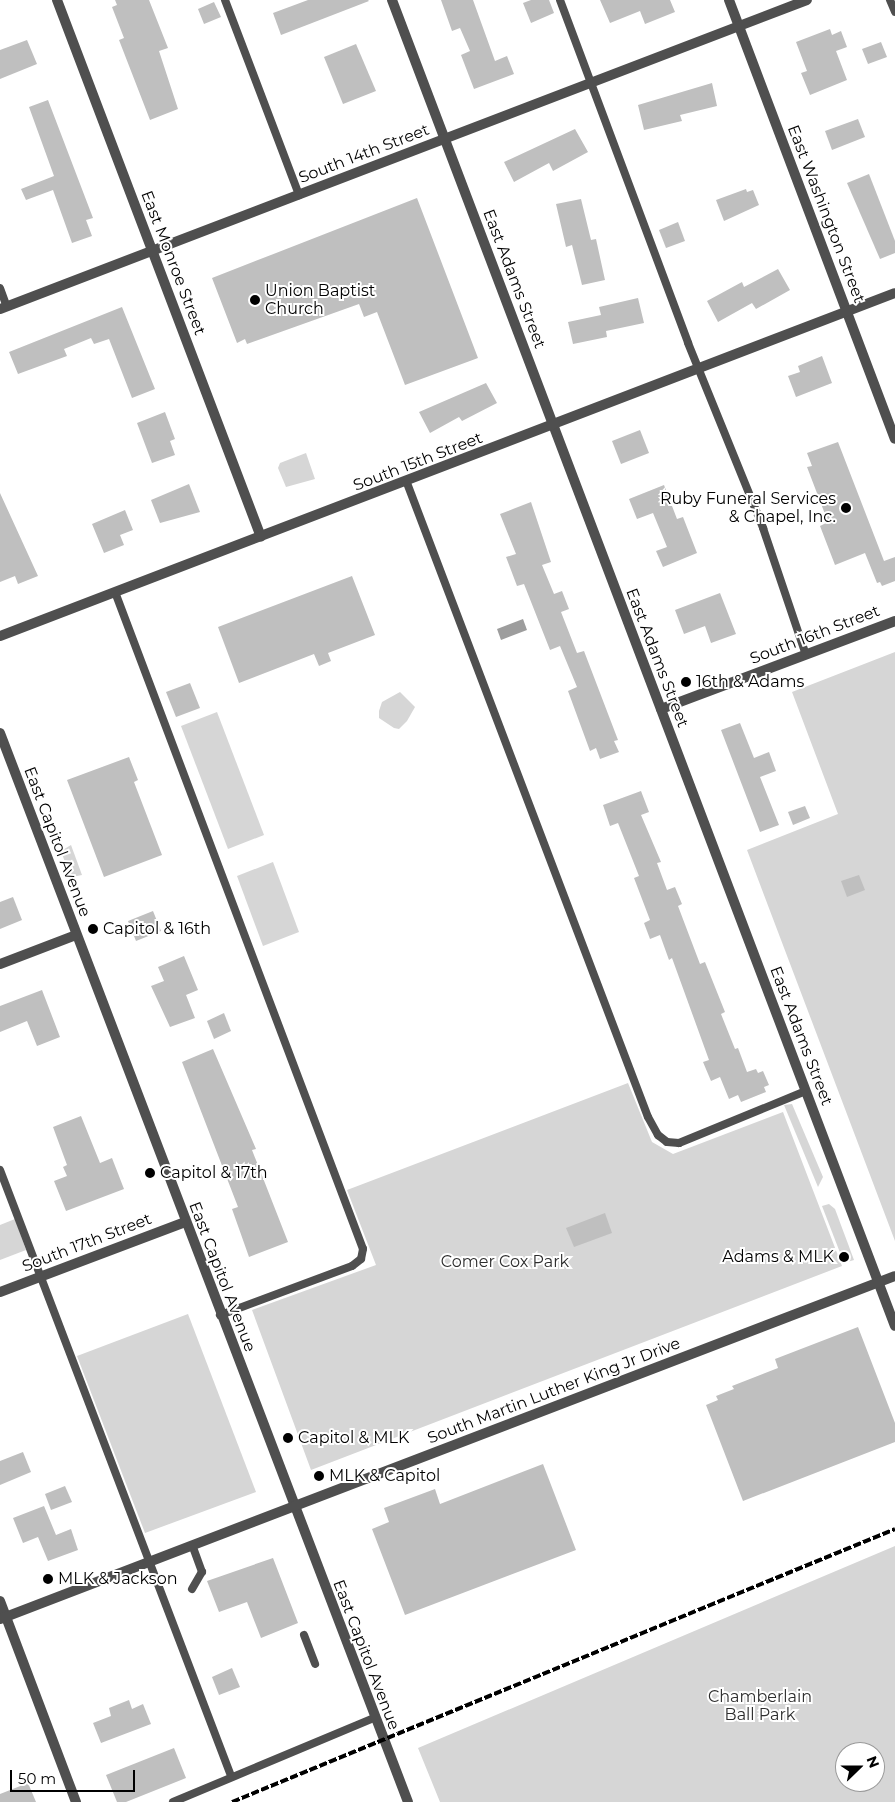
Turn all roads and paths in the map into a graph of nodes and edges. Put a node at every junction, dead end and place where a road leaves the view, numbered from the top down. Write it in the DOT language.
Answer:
graph roads {
  1 [pos="57,0"];
  2 [pos="225,0"];
  3 [pos="392,0"];
  4 [pos="560,0"];
  5 [pos="729,0"];
  6 [pos="807,0"];
  7 [pos="890,0"];
  8 [pos="895,12"];
  9 [pos="738,26"];
  10 [pos="591,82"];
  11 [pos="444,138"];
  12 [pos="299,195"];
  13 [pos="153,252"];
  14 [pos="0,288"];
  15 [pos="895,293"];
  16 [pos="4,308"];
  17 [pos="846,312"];
  18 [pos="700,368"];
  19 [pos="554,426"];
  20 [pos="895,439"];
  21 [pos="407,483"];
  22 [pos="261,537"];
  23 [pos="115,592"];
  24 [pos="895,621"];
  25 [pos="0,636"];
  26 [pos="806,655"];
  27 [pos="661,710"];
  28 [pos="0,733"];
  29 [pos="76,935"];
  30 [pos="0,964"];
  31 [pos="806,1091"];
  32 [pos="0,1170"];
  33 [pos="185,1222"];
  34 [pos="895,1276"];
  35 [pos="40,1277"];
  36 [pos="878,1283"];
  37 [pos="0,1292"];
  38 [pos="220,1316"];
  39 [pos="895,1326"];
  40 [pos="294,1507"];
  41 [pos="193,1547"];
  42 [pos="150,1563"];
  43 [pos="192,1589"];
  44 [pos="0,1601"];
  45 [pos="3,1618"];
  46 [pos="304,1636"];
  47 [pos="315,1664"];
  48 [pos="374,1718"];
  49 [pos="231,1776"];
  50 [pos="76,1802"];
  51 [pos="173,1802"];
  52 [pos="408,1802"];
  1 -- 13 [label="street, East Monroe Street"];
  2 -- 12 [label="lane"];
  3 -- 11 [label="street, East Adams Street"];
  4 -- 10 [label="lane"];
  5 -- 9 [label="street, East Washington Street"];
  6 -- 9 [label="street, South 14th Street"];
  7 -- 8 [label="lane"];
  9 -- 10 [label="street, South 14th Street"];
  9 -- 17 [label="street, East Washington Street"];
  10 -- 11 [label="street, South 14th Street"];
  10 -- 18 [label="lane"];
  11 -- 12 [label="street, South 14th Street"];
  11 -- 19 [label="street, East Adams Street"];
  12 -- 13 [label="street, South 14th Street"];
  13 -- 16 [label="street, South 14th Street"];
  13 -- 22 [label="street, East Monroe Street"];
  14 -- 16 [label="lane"];
  15 -- 17 [label="street, South 15th Street"];
  17 -- 18 [label="street, South 15th Street"];
  17 -- 20 [label="street, East Washington Street"];
  18 -- 19 [label="street, South 15th Street"];
  18 -- 26 [label="lane"];
  19 -- 21 [label="street, South 15th Street"];
  19 -- 27 [label="street, East Adams Street"];
  21 -- 22 [label="street, South 15th Street"];
  21 -- 31 [label="lane"];
  22 -- 23 [label="street, South 15th Street"];
  23 -- 25 [label="street, South 15th Street"];
  23 -- 38 [label="lane"];
  24 -- 26 [label="street, South 16th Street"];
  26 -- 27 [label="street, South 16th Street"];
  27 -- 31 [label="street, East Adams Street"];
  28 -- 29 [label="street, East Capitol Avenue"];
  29 -- 30 [label="street"];
  29 -- 33 [label="street, East Capitol Avenue"];
  31 -- 36 [label="street, East Adams Street"];
  32 -- 35 [label="lane"];
  33 -- 35 [label="street, South 17th Street"];
  33 -- 38 [label="street, East Capitol Avenue"];
  34 -- 36 [label="street, South Martin Luther King Jr Drive"];
  35 -- 37 [label="street, South 17th Street"];
  35 -- 42 [label="lane"];
  36 -- 39 [label="street, East Adams Street"];
  36 -- 40 [label="street, South Martin Luther King Jr Drive"];
  38 -- 40 [label="street, East Capitol Avenue"];
  40 -- 41 [label="street, South Martin Luther King Jr Drive"];
  40 -- 48 [label="street, East Capitol Avenue"];
  41 -- 42 [label="street, South Martin Luther King Jr Drive"];
  41 -- 43 [label="lane"];
  42 -- 45 [label="street, South Martin Luther King Jr Drive"];
  42 -- 49 [label="lane"];
  44 -- 45 [label="street"];
  45 -- 50 [label="street"];
  46 -- 47 [label="lane"];
  48 -- 49 [label="lane"];
  48 -- 52 [label="street, East Capitol Avenue"];
  49 -- 51 [label="lane"];
}
